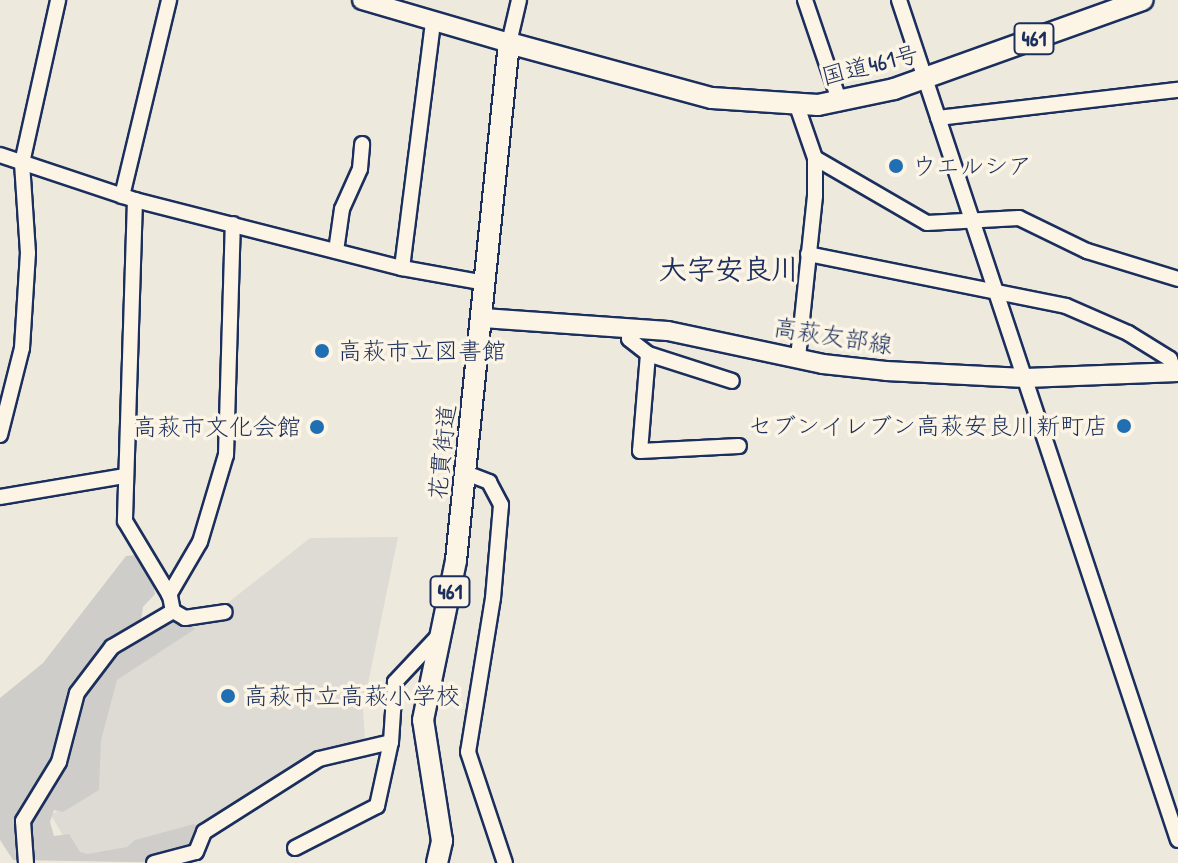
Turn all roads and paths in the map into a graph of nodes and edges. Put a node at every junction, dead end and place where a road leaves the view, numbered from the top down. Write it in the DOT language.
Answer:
graph roads {
  1 [pos="58,0"];
  2 [pos="169,0"];
  3 [pos="362,0"];
  4 [pos="519,0"];
  5 [pos="805,0"];
  6 [pos="899,0"];
  7 [pos="1143,0"];
  8 [pos="433,21"];
  9 [pos="509,43"];
  10 [pos="925,79"];
  11 [pos="1178,90"];
  12 [pos="840,103"];
  13 [pos="797,106"];
  14 [pos="938,118"];
  15 [pos="362,144"];
  16 [pos="0,155"];
  17 [pos="815,158"];
  18 [pos="22,163"];
  19 [pos="129,198"];
  20 [pos="974,221"];
  21 [pos="233,224"];
  22 [pos="336,251"];
  23 [pos="808,254"];
  24 [pos="402,268"];
  25 [pos="1178,279"];
  26 [pos="485,283"];
  27 [pos="998,293"];
  28 [pos="483,318"];
  29 [pos="631,328"];
  30 [pos="648,354"];
  31 [pos="798,359"];
  32 [pos="1176,372"];
  33 [pos="1026,378"];
  34 [pos="732,381"];
  35 [pos="0,435"];
  36 [pos="739,446"];
  37 [pos="466,473"];
  38 [pos="124,476"];
  39 [pos="0,497"];
  40 [pos="169,595"];
  41 [pos="173,611"];
  42 [pos="225,612"];
  43 [pos="442,632"];
  44 [pos="391,742"];
  45 [pos="1178,840"];
  46 [pos="295,848"];
  47 [pos="199,857"];
  48 [pos="26,863"];
  49 [pos="154,863"];
  50 [pos="437,863"];
  51 [pos="505,863"];
  1 -- 18 [label="street"];
  2 -- 19 [label="street"];
  3 -- 8 [label="main road"];
  4 -- 9 [label="street"];
  5 -- 12 [label="street"];
  6 -- 10 [label="street"];
  7 -- 10 [label="highway, 国道461号 / 461"];
  8 -- 9 [label="main road"];
  8 -- 24 [label="street"];
  9 -- 13 [label="highway, 国道461号 / 461"];
  9 -- 26 [label="highway, 花貫街道 / 461"];
  10 -- 12 [label="highway, 国道461号 / 461"];
  10 -- 14 [label="street"];
  11 -- 14 [label="street"];
  12 -- 13 [label="highway, 国道461号 / 461"];
  13 -- 17 [label="street"];
  14 -- 20 [label="street"];
  15 -- 22 [label="street"];
  16 -- 18 [label="street"];
  17 -- 20 [label="street"];
  17 -- 23 [label="street"];
  18 -- 19 [label="street"];
  18 -- 35 [label="street"];
  19 -- 21 [label="street"];
  19 -- 38 [label="street"];
  20 -- 25 [label="street"];
  20 -- 27 [label="street"];
  21 -- 22 [label="street"];
  21 -- 40 [label="street"];
  22 -- 24 [label="street"];
  23 -- 27 [label="street"];
  23 -- 31 [label="street"];
  24 -- 26 [label="street"];
  26 -- 28 [label="highway, 花貫街道 / 461"];
  27 -- 32 [label="street"];
  27 -- 33 [label="street"];
  28 -- 29 [label="main road, 高萩友部線"];
  28 -- 37 [label="highway, 花貫街道 / 461"];
  29 -- 30 [label="street"];
  29 -- 31 [label="main road, 高萩友部線"];
  30 -- 34 [label="street"];
  30 -- 36 [label="street"];
  31 -- 33 [label="main road, 高萩友部線"];
  32 -- 33 [label="main road, 高萩友部線"];
  33 -- 45 [label="street"];
  37 -- 43 [label="highway, 花貫街道 / 461"];
  37 -- 51 [label="street"];
  38 -- 39 [label="street"];
  38 -- 40 [label="street"];
  40 -- 41 [label="street"];
  41 -- 42 [label="street"];
  41 -- 48 [label="street"];
  43 -- 44 [label="street"];
  43 -- 50 [label="highway, 花貫街道 / 461"];
  44 -- 46 [label="street"];
  44 -- 47 [label="street"];
  47 -- 49 [label="street"];
}
